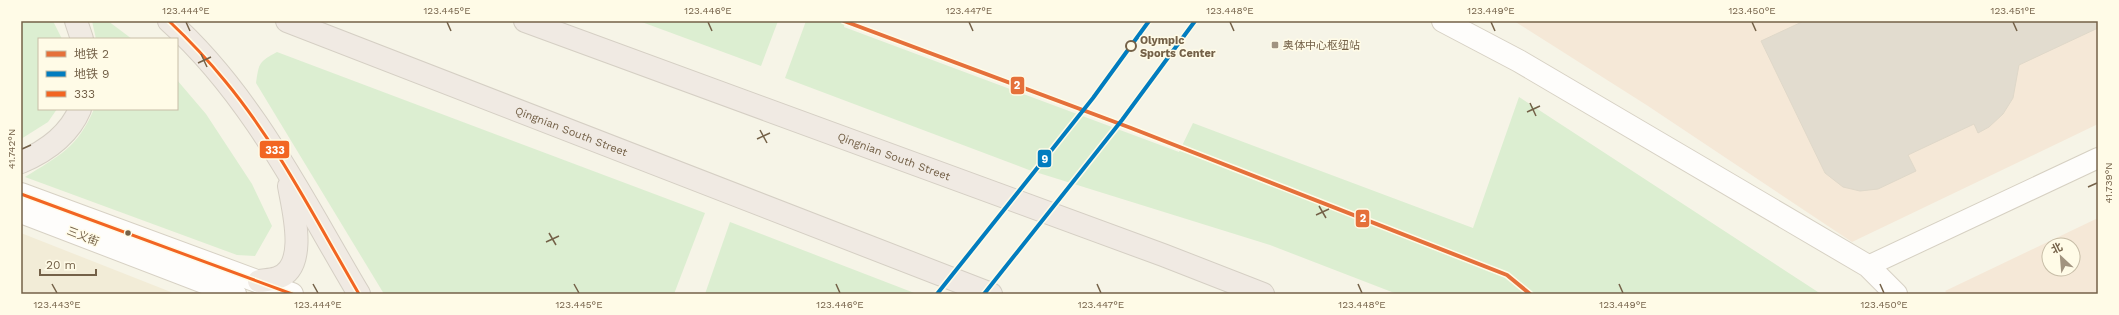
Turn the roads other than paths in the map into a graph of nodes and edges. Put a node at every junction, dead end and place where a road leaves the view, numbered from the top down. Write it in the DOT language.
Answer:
graph roads {
  1 [pos="76,21"];
  2 [pos="169,21"];
  3 [pos="287,21"];
  4 [pos="525,21"];
  5 [pos="1443,21"];
  6 [pos="82,38"];
  7 [pos="80,110"];
  8 [pos="2098,158"];
  9 [pos="21,162"];
  10 [pos="287,173"];
  11 [pos="21,194"];
  12 [pos="21,212"];
  13 [pos="1868,266"];
  14 [pos="259,281"];
  15 [pos="1260,292"];
  16 [pos="285,293"];
  17 [pos="235,294"];
  18 [pos="359,294"];
  19 [pos="991,294"];
  20 [pos="1896,294"];
  1 -- 6 [label="highway"];
  2 -- 10 [label="highway"];
  3 -- 19 [label="highway, Qingnian South Street"];
  4 -- 15 [label="highway, Qingnian South Street"];
  5 -- 13 [label="street"];
  7 -- 9 [label="highway"];
  8 -- 13 [label="street"];
  10 -- 14 [label="highway"];
  10 -- 18 [label="highway"];
  11 -- 14 [label="street, 三义街"];
  12 -- 17 [label="street, 三义街"];
  13 -- 20 [label="street"];
  14 -- 16 [label="street, 三义街"];
}
